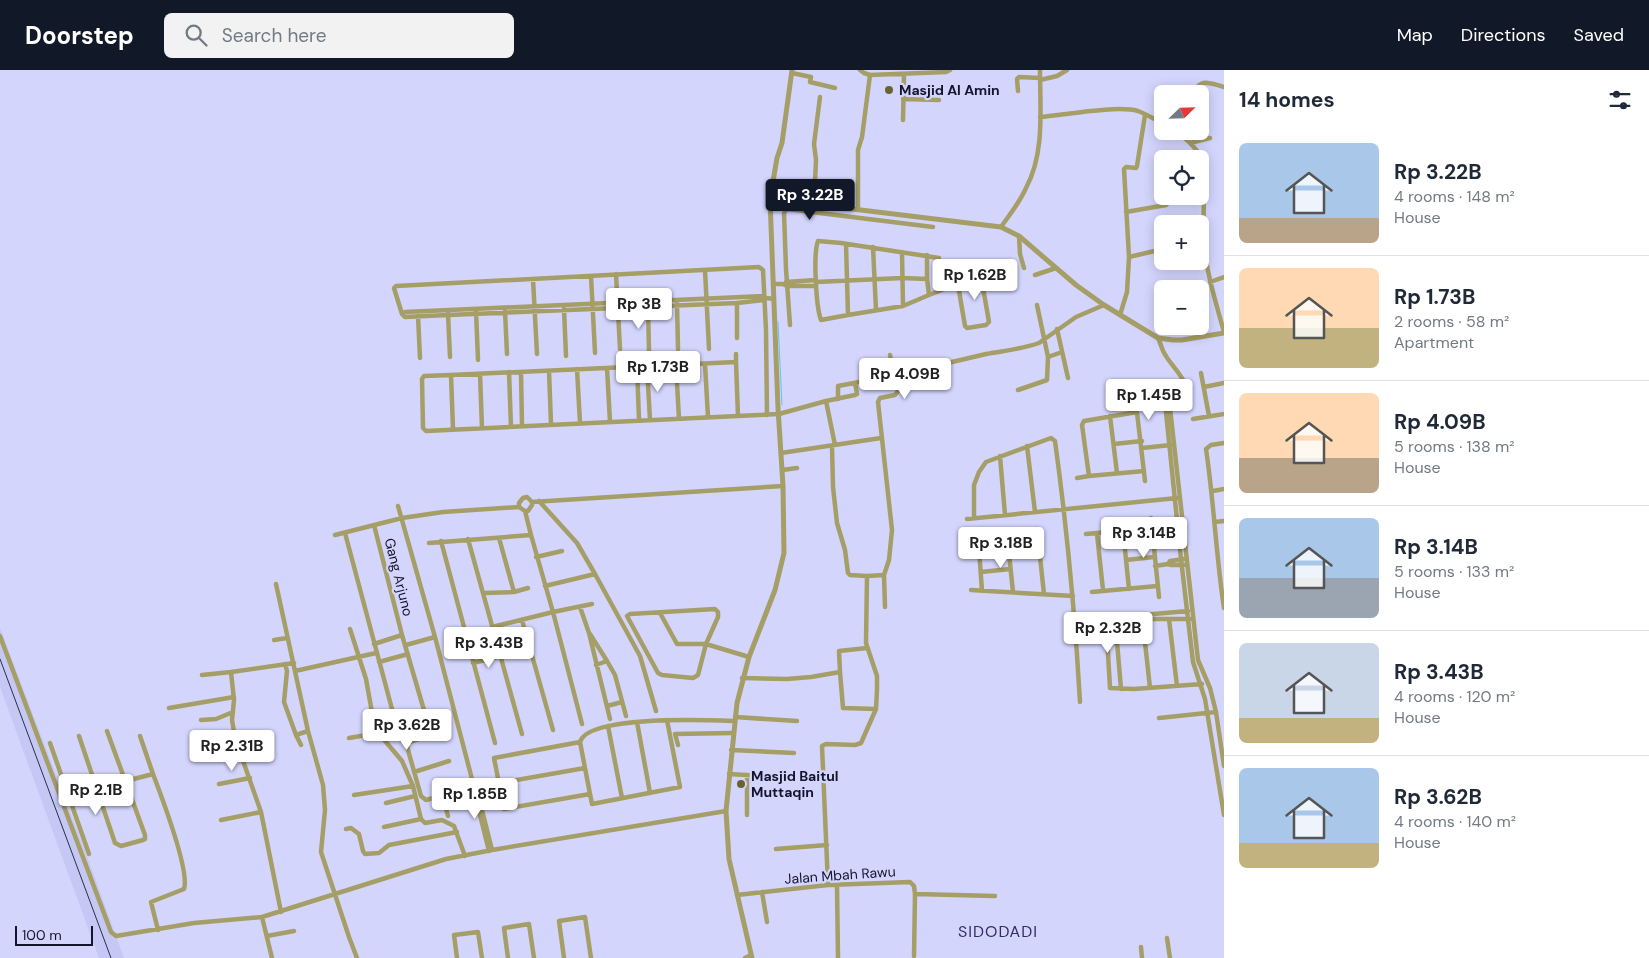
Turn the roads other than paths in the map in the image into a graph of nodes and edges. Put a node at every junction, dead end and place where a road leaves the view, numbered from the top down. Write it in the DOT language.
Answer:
graph roads {
  1 [pos="812,70"];
  2 [pos="860,70"];
  3 [pos="950,70"];
  4 [pos="1040,70"];
  5 [pos="1067,70"];
  6 [pos="792,72"];
  7 [pos="870,75"];
  8 [pos="904,75"];
  9 [pos="810,77"];
  10 [pos="1040,79"];
  11 [pos="1197,85"];
  12 [pos="1224,87"];
  13 [pos="835,88"];
  14 [pos="1018,91"];
  15 [pos="820,97"];
  16 [pos="903,99"];
  17 [pos="939,100"];
  18 [pos="1145,115"];
  19 [pos="1040,117"];
  20 [pos="1154,119"];
  21 [pos="903,120"];
  22 [pos="1210,138"];
  23 [pos="1186,140"];
  24 [pos="1190,143"];
  25 [pos="1196,150"];
  26 [pos="774,199"];
  27 [pos="814,204"];
  28 [pos="1166,205"];
  29 [pos="1202,205"];
  30 [pos="858,210"];
  31 [pos="1126,212"];
  32 [pos="933,227"];
  33 [pos="1001,227"];
  34 [pos="1019,236"];
  35 [pos="846,244"];
  36 [pos="873,247"];
  37 [pos="1154,251"];
  38 [pos="902,252"];
  39 [pos="927,255"];
  40 [pos="939,258"];
  41 [pos="1129,258"];
  42 [pos="1024,268"];
  43 [pos="1056,268"];
  44 [pos="705,270"];
  45 [pos="616,274"];
  46 [pos="591,276"];
  47 [pos="1035,276"];
  48 [pos="1224,277"];
  49 [pos="902,278"];
  50 [pos="994,278"];
  51 [pos="533,279"];
  52 [pos="875,279"];
  53 [pos="927,279"];
  54 [pos="847,280"];
  55 [pos="816,282"];
  56 [pos="982,282"];
  57 [pos="1210,282"];
  58 [pos="781,284"];
  59 [pos="958,285"];
  60 [pos="929,295"];
  61 [pos="768,298"];
  62 [pos="706,301"];
  63 [pos="677,302"];
  64 [pos="737,303"];
  65 [pos="648,304"];
  66 [pos="618,305"];
  67 [pos="1037,305"];
  68 [pos="593,306"];
  69 [pos="903,306"];
  70 [pos="1104,306"];
  71 [pos="564,307"];
  72 [pos="534,309"];
  73 [pos="505,310"];
  74 [pos="876,310"];
  75 [pos="476,311"];
  76 [pos="448,313"];
  77 [pos="402,314"];
  78 [pos="848,315"];
  79 [pos="1120,315"];
  80 [pos="418,316"];
  81 [pos="790,325"];
  82 [pos="1057,329"];
  83 [pos="771,330"];
  84 [pos="1224,332"];
  85 [pos="737,338"];
  86 [pos="1158,338"];
  87 [pos="1045,339"];
  88 [pos="620,349"];
  89 [pos="678,349"];
  90 [pos="709,349"];
  91 [pos="649,352"];
  92 [pos="1062,352"];
  93 [pos="595,353"];
  94 [pos="507,354"];
  95 [pos="536,354"];
  96 [pos="736,354"];
  97 [pos="890,354"];
  98 [pos="566,356"];
  99 [pos="450,357"];
  100 [pos="1048,357"];
  101 [pos="420,358"];
  102 [pos="478,360"];
  103 [pos="736,362"];
  104 [pos="772,362"];
  105 [pos="705,364"];
  106 [pos="676,365"];
  107 [pos="647,366"];
  108 [pos="637,367"];
  109 [pos="606,368"];
  110 [pos="577,369"];
  111 [pos="549,371"];
  112 [pos="509,372"];
  113 [pos="521,372"];
  114 [pos="1201,373"];
  115 [pos="480,374"];
  116 [pos="451,375"];
  117 [pos="895,376"];
  118 [pos="1068,378"];
  119 [pos="855,383"];
  120 [pos="1224,383"];
  121 [pos="1204,387"];
  122 [pos="1018,390"];
  123 [pos="838,399"];
  124 [pos="826,401"];
  125 [pos="1136,404"];
  126 [pos="1138,412"];
  127 [pos="779,414"];
  128 [pos="1224,414"];
  129 [pos="767,415"];
  130 [pos="738,416"];
  131 [pos="1110,416"];
  132 [pos="1208,416"];
  133 [pos="708,417"];
  134 [pos="679,418"];
  135 [pos="1193,418"];
  136 [pos="639,420"];
  137 [pos="650,420"];
  138 [pos="610,422"];
  139 [pos="580,423"];
  140 [pos="551,424"];
  141 [pos="522,426"];
  142 [pos="511,427"];
  143 [pos="482,428"];
  144 [pos="453,429"];
  145 [pos="881,438"];
  146 [pos="1142,442"];
  147 [pos="1224,443"];
  148 [pos="1114,444"];
  149 [pos="834,445"];
  150 [pos="1172,445"];
  151 [pos="1027,446"];
  152 [pos="1142,448"];
  153 [pos="781,453"];
  154 [pos="1000,456"];
  155 [pos="797,468"];
  156 [pos="785,470"];
  157 [pos="1144,470"];
  158 [pos="1117,474"];
  159 [pos="1089,476"];
  160 [pos="1077,478"];
  161 [pos="1145,481"];
  162 [pos="783,486"];
  163 [pos="1224,489"];
  164 [pos="1212,491"];
  165 [pos="1178,498"];
  166 [pos="539,501"];
  167 [pos="532,502"];
  168 [pos="398,506"];
  169 [pos="519,507"];
  170 [pos="1064,509"];
  171 [pos="525,511"];
  172 [pos="1035,512"];
  173 [pos="1005,515"];
  174 [pos="402,518"];
  175 [pos="974,518"];
  176 [pos="1150,518"];
  177 [pos="967,519"];
  178 [pos="1224,520"];
  179 [pos="1215,522"];
  180 [pos="374,525"];
  181 [pos="1151,528"];
  182 [pos="1037,529"];
  183 [pos="1123,530"];
  184 [pos="345,532"];
  185 [pos="1086,534"];
  186 [pos="1097,534"];
  187 [pos="335,535"];
  188 [pos="531,535"];
  189 [pos="978,535"];
  190 [pos="499,538"];
  191 [pos="468,539"];
  192 [pos="441,541"];
  193 [pos="1038,542"];
  194 [pos="429,543"];
  195 [pos="1008,544"];
  196 [pos="979,546"];
  197 [pos="1224,550"];
  198 [pos="562,551"];
  199 [pos="1218,551"];
  200 [pos="536,557"];
  201 [pos="1154,557"];
  202 [pos="1184,559"];
  203 [pos="1126,560"];
  204 [pos="1168,564"];
  205 [pos="1184,565"];
  206 [pos="1155,566"];
  207 [pos="1010,569"];
  208 [pos="981,572"];
  209 [pos="595,574"];
  210 [pos="884,575"];
  211 [pos="866,576"];
  212 [pos="1222,581"];
  213 [pos="276,584"];
  214 [pos="545,586"];
  215 [pos="1157,586"];
  216 [pos="528,588"];
  217 [pos="1129,589"];
  218 [pos="971,590"];
  219 [pos="1103,590"];
  220 [pos="982,591"];
  221 [pos="514,592"];
  222 [pos="1013,592"];
  223 [pos="1092,592"];
  224 [pos="484,593"];
  225 [pos="1044,594"];
  226 [pos="1073,596"];
  227 [pos="1159,597"];
  228 [pos="592,604"];
  229 [pos="580,607"];
  230 [pos="885,607"];
  231 [pos="1224,608"];
  232 [pos="1190,611"];
  233 [pos="553,612"];
  234 [pos="660,613"];
  235 [pos="1114,618"];
  236 [pos="1141,618"];
  237 [pos="1106,619"];
  238 [pos="1169,619"];
  239 [pos="1191,619"];
  240 [pos="522,620"];
  241 [pos="1076,622"];
  242 [pos="492,627"];
  243 [pos="350,629"];
  244 [pos="589,633"];
  245 [pos="402,635"];
  246 [pos="0,636"];
  247 [pos="435,637"];
  248 [pos="287,638"];
  249 [pos="277,640"];
  250 [pos="374,644"];
  251 [pos="706,644"];
  252 [pos="406,645"];
  253 [pos="867,648"];
  254 [pos="376,653"];
  255 [pos="408,654"];
  256 [pos="501,656"];
  257 [pos="746,656"];
  258 [pos="359,658"];
  259 [pos="607,661"];
  260 [pos="379,662"];
  261 [pos="473,663"];
  262 [pos="289,664"];
  263 [pos="596,665"];
  264 [pos="295,670"];
  265 [pos="231,672"];
  266 [pos="840,672"];
  267 [pos="202,675"];
  268 [pos="742,678"];
  269 [pos="1207,682"];
  270 [pos="1201,684"];
  271 [pos="1177,686"];
  272 [pos="1150,688"];
  273 [pos="1121,689"];
  274 [pos="234,697"];
  275 [pos="622,702"];
  276 [pos="1080,702"];
  277 [pos="607,706"];
  278 [pos="169,708"];
  279 [pos="874,709"];
  280 [pos="656,711"];
  281 [pos="233,712"];
  282 [pos="1216,712"];
  283 [pos="1207,713"];
  284 [pos="626,716"];
  285 [pos="1159,718"];
  286 [pos="610,719"];
  287 [pos="734,719"];
  288 [pos="201,720"];
  289 [pos="667,720"];
  290 [pos="798,721"];
  291 [pos="637,722"];
  292 [pos="582,724"];
  293 [pos="608,726"];
  294 [pos="553,730"];
  295 [pos="107,731"];
  296 [pos="308,731"];
  297 [pos="443,731"];
  298 [pos="378,733"];
  299 [pos="733,733"];
  300 [pos="298,734"];
  301 [pos="431,734"];
  302 [pos="522,734"];
  303 [pos="79,736"];
  304 [pos="140,736"];
  305 [pos="349,738"];
  306 [pos="580,742"];
  307 [pos="50,743"];
  308 [pos="406,743"];
  309 [pos="495,743"];
  310 [pos="301,745"];
  311 [pos="678,745"];
  312 [pos="731,750"];
  313 [pos="794,753"];
  314 [pos="450,760"];
  315 [pos="1224,766"];
  316 [pos="585,768"];
  317 [pos="414,772"];
  318 [pos="153,774"];
  319 [pos="729,774"];
  320 [pos="748,776"];
  321 [pos="782,777"];
  322 [pos="250,778"];
  323 [pos="125,781"];
  324 [pos="218,784"];
  325 [pos="499,784"];
  326 [pos="474,785"];
  327 [pos="413,786"];
  328 [pos="96,789"];
  329 [pos="650,793"];
  330 [pos="442,794"];
  331 [pos="590,794"];
  332 [pos="354,795"];
  333 [pos="68,796"];
  334 [pos="415,796"];
  335 [pos="60,798"];
  336 [pos="622,798"];
  337 [pos="386,803"];
  338 [pos="726,811"];
  339 [pos="261,812"];
  340 [pos="747,815"];
  341 [pos="1224,815"];
  342 [pos="448,816"];
  343 [pos="421,819"];
  344 [pos="221,820"];
  345 [pos="384,827"];
  346 [pos="346,829"];
  347 [pos="457,832"];
  348 [pos="825,845"];
  349 [pos="776,849"];
  350 [pos="490,850"];
  351 [pos="89,854"];
  352 [pos="464,856"];
  353 [pos="828,885"];
  354 [pos="837,885"];
  355 [pos="762,892"];
  356 [pos="915,894"];
  357 [pos="329,895"];
  358 [pos="737,895"];
  359 [pos="995,896"];
  360 [pos="281,912"];
  361 [pos="262,917"];
  362 [pos="767,922"];
  363 [pos="158,930"];
  364 [pos="294,931"];
  365 [pos="267,936"];
  366 [pos="1167,938"];
  367 [pos="1141,947"];
  368 [pos="914,956"];
  369 [pos="752,957"];
  370 [pos="272,958"];
  371 [pos="357,958"];
  372 [pos="457,958"];
  373 [pos="482,958"];
  374 [pos="508,958"];
  375 [pos="534,958"];
  376 [pos="564,958"];
  377 [pos="591,958"];
  378 [pos="745,958"];
  379 [pos="838,958"];
  380 [pos="1142,958"];
  381 [pos="1170,958"];
  1 -- 9 [label="street"];
  2 -- 7 [label="street"];
  3 -- 8 [label="street"];
  4 -- 10 [label="street"];
  5 -- 10 [label="street"];
  6 -- 9 [label="street"];
  6 -- 26 [label="street"];
  7 -- 8 [label="street"];
  7 -- 30 [label="street"];
  8 -- 16 [label="street"];
  9 -- 13 [label="street"];
  10 -- 14 [label="street"];
  10 -- 19 [label="street"];
  11 -- 12 [label="street"];
  15 -- 27 [label="street"];
  16 -- 17 [label="street"];
  16 -- 21 [label="street"];
  18 -- 19 [label="street"];
  18 -- 20 [label="street"];
  18 -- 31 [label="street"];
  19 -- 33 [label="street"];
  22 -- 24 [label="street"];
  23 -- 24 [label="street"];
  24 -- 25 [label="street"];
  26 -- 27 [label="street"];
  26 -- 58 [label="street"];
  27 -- 30 [label="street"];
  28 -- 31 [label="street"];
  29 -- 57 [label="street"];
  30 -- 33 [label="street"];
  31 -- 41 [label="street"];
  32 -- 58 [label="street"];
  33 -- 34 [label="street"];
  34 -- 42 [label="street"];
  34 -- 43 [label="street"];
  35 -- 36 [label="street"];
  35 -- 54 [label="street"];
  35 -- 55 [label="street"];
  36 -- 38 [label="street"];
  36 -- 52 [label="street"];
  37 -- 41 [label="street"];
  38 -- 39 [label="street"];
  38 -- 49 [label="street"];
  39 -- 40 [label="street"];
  39 -- 53 [label="street"];
  41 -- 79 [label="street"];
  43 -- 47 [label="street"];
  43 -- 70 [label="street"];
  44 -- 45 [label="street"];
  44 -- 61 [label="street"];
  44 -- 62 [label="street"];
  45 -- 46 [label="street"];
  45 -- 66 [label="street"];
  46 -- 51 [label="street"];
  46 -- 68 [label="street"];
  48 -- 57 [label="street"];
  49 -- 52 [label="street"];
  49 -- 53 [label="street"];
  49 -- 69 [label="street"];
  50 -- 56 [label="street"];
  51 -- 72 [label="street"];
  51 -- 77 [label="street"];
  52 -- 54 [label="street"];
  52 -- 74 [label="street"];
  53 -- 60 [label="street"];
  54 -- 55 [label="street"];
  54 -- 78 [label="street"];
  55 -- 58 [label="street"];
  55 -- 78 [label="street"];
  56 -- 59 [label="street"];
  56 -- 59 [label="street"];
  57 -- 84 [label="street"];
  58 -- 61 [label="street"];
  58 -- 81 [label="street"];
  59 -- 60 [label="street"];
  60 -- 69 [label="street"];
  61 -- 62 [label="street"];
  61 -- 64 [label="street"];
  61 -- 83 [label="street"];
  61 -- 83 [label="street"];
  62 -- 63 [label="street"];
  62 -- 64 [label="street"];
  62 -- 90 [label="street"];
  63 -- 65 [label="street"];
  63 -- 89 [label="street"];
  64 -- 85 [label="street"];
  65 -- 66 [label="street"];
  65 -- 91 [label="street"];
  66 -- 68 [label="street"];
  66 -- 88 [label="street"];
  67 -- 87 [label="street"];
  68 -- 71 [label="street"];
  68 -- 93 [label="street"];
  69 -- 74 [label="street"];
  70 -- 79 [label="street"];
  70 -- 82 [label="street"];
  71 -- 72 [label="street"];
  71 -- 98 [label="street"];
  72 -- 73 [label="street"];
  72 -- 95 [label="street"];
  73 -- 75 [label="street"];
  73 -- 94 [label="street"];
  74 -- 78 [label="street"];
  75 -- 76 [label="street"];
  75 -- 102 [label="street"];
  76 -- 77 [label="street"];
  76 -- 80 [label="street"];
  76 -- 99 [label="street"];
  77 -- 80 [label="street"];
  79 -- 86 [label="street"];
  80 -- 101 [label="street"];
  82 -- 87 [label="street"];
  82 -- 92 [label="street"];
  83 -- 104 [label="street"];
  83 -- 104 [label="street"];
  84 -- 86 [label="street"];
  86 -- 150 [label="street"];
  87 -- 100 [label="street"];
  87 -- 117 [label="street"];
  92 -- 100 [label="street"];
  92 -- 118 [label="street"];
  96 -- 103 [label="street"];
  97 -- 117 [label="street"];
  100 -- 122 [label="street"];
  103 -- 105 [label="street"];
  103 -- 130 [label="street"];
  104 -- 127 [label="street"];
  104 -- 129 [label="street"];
  105 -- 106 [label="street"];
  105 -- 133 [label="street"];
  106 -- 107 [label="street"];
  106 -- 134 [label="street"];
  107 -- 108 [label="street"];
  107 -- 137 [label="street"];
  108 -- 109 [label="street"];
  108 -- 136 [label="street"];
  109 -- 110 [label="street"];
  109 -- 138 [label="street"];
  110 -- 111 [label="street"];
  110 -- 139 [label="street"];
  111 -- 113 [label="street"];
  111 -- 140 [label="street"];
  112 -- 113 [label="street"];
  112 -- 115 [label="street"];
  112 -- 142 [label="street"];
  113 -- 141 [label="street"];
  114 -- 121 [label="street"];
  115 -- 116 [label="street"];
  115 -- 143 [label="street"];
  116 -- 144 [label="street"];
  116 -- 144 [label="street"];
  117 -- 119 [label="street"];
  117 -- 145 [label="street"];
  119 -- 123 [label="street"];
  119 -- 123 [label="street"];
  120 -- 121 [label="street"];
  121 -- 132 [label="street"];
  123 -- 124 [label="street"];
  124 -- 127 [label="street"];
  124 -- 149 [label="street"];
  125 -- 126 [label="street"];
  126 -- 131 [label="street"];
  126 -- 146 [label="street"];
  127 -- 129 [label="street"];
  127 -- 153 [label="street"];
  128 -- 132 [label="street"];
  129 -- 130 [label="street"];
  130 -- 133 [label="street"];
  131 -- 148 [label="street"];
  131 -- 159 [label="street"];
  132 -- 135 [label="street"];
  133 -- 134 [label="street"];
  134 -- 137 [label="street"];
  136 -- 137 [label="street"];
  136 -- 138 [label="street"];
  138 -- 139 [label="street"];
  139 -- 140 [label="street"];
  140 -- 141 [label="street"];
  141 -- 142 [label="street"];
  142 -- 143 [label="street"];
  143 -- 144 [label="street"];
  145 -- 149 [label="street"];
  145 -- 210 [label="street"];
  146 -- 148 [label="street"];
  146 -- 152 [label="street"];
  147 -- 164 [label="street"];
  148 -- 158 [label="street"];
  149 -- 153 [label="street"];
  149 -- 211 [label="street"];
  150 -- 152 [label="street"];
  150 -- 165 [label="street"];
  151 -- 154 [label="street"];
  151 -- 170 [label="street"];
  151 -- 172 [label="street"];
  152 -- 157 [label="street"];
  153 -- 156 [label="street"];
  154 -- 173 [label="street"];
  154 -- 175 [label="street"];
  155 -- 156 [label="street"];
  156 -- 162 [label="street"];
  157 -- 158 [label="street"];
  157 -- 161 [label="street"];
  158 -- 159 [label="street"];
  159 -- 160 [label="street"];
  162 -- 166 [label="street"];
  162 -- 257 [label="street"];
  163 -- 164 [label="street"];
  164 -- 179 [label="street"];
  165 -- 170 [label="street"];
  165 -- 202 [label="street"];
  166 -- 167 [label="street"];
  166 -- 209 [label="street"];
  167 -- 169 [label="street"];
  167 -- 171 [label="street"];
  168 -- 174 [label="street"];
  169 -- 171 [label="street"];
  169 -- 174 [label="street"];
  170 -- 172 [label="street"];
  170 -- 226 [label="street"];
  171 -- 188 [label="street"];
  172 -- 173 [label="street"];
  173 -- 175 [label="street"];
  174 -- 180 [label="street"];
  174 -- 247 [label="street"];
  175 -- 177 [label="street"];
  176 -- 181 [label="street"];
  178 -- 179 [label="street"];
  179 -- 199 [label="street"];
  180 -- 184 [label="street"];
  180 -- 245 [label="street, Gang Arjuno"];
  181 -- 183 [label="street"];
  181 -- 201 [label="street"];
  182 -- 193 [label="street"];
  183 -- 186 [label="street"];
  183 -- 203 [label="street"];
  184 -- 187 [label="street"];
  184 -- 250 [label="street"];
  185 -- 186 [label="street"];
  186 -- 219 [label="street"];
  188 -- 190 [label="street"];
  188 -- 200 [label="street"];
  189 -- 196 [label="street"];
  190 -- 191 [label="street"];
  190 -- 221 [label="street"];
  191 -- 192 [label="street"];
  191 -- 224 [label="street"];
  192 -- 194 [label="street"];
  192 -- 261 [label="street"];
  193 -- 195 [label="street"];
  193 -- 225 [label="street"];
  195 -- 196 [label="street"];
  195 -- 207 [label="street"];
  196 -- 208 [label="street"];
  197 -- 199 [label="street"];
  198 -- 200 [label="street"];
  199 -- 212 [label="street"];
  200 -- 214 [label="street"];
  201 -- 203 [label="street"];
  201 -- 206 [label="street"];
  202 -- 204 [label="street"];
  202 -- 205 [label="street"];
  203 -- 217 [label="street"];
  204 -- 205 [label="street"];
  204 -- 206 [label="street"];
  205 -- 232 [label="street"];
  206 -- 215 [label="street"];
  207 -- 208 [label="street"];
  207 -- 222 [label="street"];
  208 -- 220 [label="street"];
  209 -- 214 [label="street"];
  209 -- 280 [label="street"];
  210 -- 211 [label="street"];
  210 -- 230 [label="street"];
  211 -- 253 [label="street"];
  212 -- 231 [label="street"];
  213 -- 248 [label="street"];
  214 -- 233 [label="street"];
  215 -- 217 [label="street"];
  215 -- 227 [label="street"];
  216 -- 221 [label="street"];
  217 -- 219 [label="street"];
  218 -- 220 [label="street"];
  219 -- 223 [label="street"];
  220 -- 222 [label="street"];
  221 -- 224 [label="street"];
  222 -- 225 [label="street"];
  224 -- 242 [label="street"];
  225 -- 226 [label="street"];
  226 -- 241 [label="street"];
  228 -- 229 [label="street"];
  229 -- 233 [label="street"];
  229 -- 244 [label="street"];
  232 -- 236 [label="street"];
  232 -- 239 [label="street"];
  233 -- 240 [label="street"];
  233 -- 292 [label="street"];
  234 -- 251 [label="street"];
  234 -- 251 [label="street"];
  234 -- 251 [label="street"];
  235 -- 236 [label="street"];
  235 -- 237 [label="street"];
  235 -- 273 [label="street"];
  236 -- 238 [label="street"];
  236 -- 272 [label="street"];
  237 -- 241 [label="street"];
  237 -- 273 [label="street"];
  238 -- 239 [label="street"];
  238 -- 271 [label="street"];
  239 -- 269 [label="street"];
  239 -- 270 [label="street"];
  240 -- 242 [label="street"];
  240 -- 294 [label="street"];
  241 -- 276 [label="street"];
  242 -- 256 [label="street"];
  243 -- 258 [label="street"];
  244 -- 259 [label="street"];
  244 -- 263 [label="street"];
  245 -- 250 [label="street"];
  245 -- 252 [label="street, Gang Arjuno"];
  246 -- 335 [label="street"];
  247 -- 252 [label="street"];
  247 -- 326 [label="street"];
  248 -- 249 [label="street"];
  248 -- 262 [label="street"];
  250 -- 254 [label="street"];
  251 -- 257 [label="street"];
  252 -- 255 [label="street, Gang Arjuno"];
  253 -- 266 [label="street"];
  253 -- 279 [label="street"];
  254 -- 258 [label="street"];
  254 -- 260 [label="street"];
  255 -- 260 [label="street"];
  255 -- 301 [label="street, Gang Arjuno"];
  256 -- 261 [label="street"];
  256 -- 302 [label="street"];
  257 -- 268 [label="street"];
  258 -- 264 [label="street"];
  258 -- 298 [label="street"];
  259 -- 263 [label="street"];
  259 -- 275 [label="street"];
  260 -- 308 [label="street"];
  261 -- 309 [label="street"];
  262 -- 264 [label="street"];
  262 -- 265 [label="street"];
  262 -- 300 [label="street"];
  263 -- 277 [label="street"];
  264 -- 296 [label="street"];
  265 -- 267 [label="street"];
  265 -- 274 [label="street"];
  266 -- 268 [label="street"];
  266 -- 279 [label="street"];
  268 -- 287 [label="street"];
  269 -- 270 [label="street"];
  269 -- 282 [label="street"];
  270 -- 271 [label="street"];
  270 -- 283 [label="street"];
  271 -- 272 [label="street"];
  272 -- 273 [label="street"];
  274 -- 278 [label="street"];
  274 -- 281 [label="street"];
  275 -- 277 [label="street"];
  275 -- 284 [label="street"];
  277 -- 286 [label="street"];
  279 -- 348 [label="street"];
  281 -- 288 [label="street"];
  281 -- 322 [label="street"];
  282 -- 283 [label="street"];
  282 -- 315 [label="street"];
  283 -- 285 [label="street"];
  283 -- 341 [label="street"];
  287 -- 289 [label="street"];
  287 -- 290 [label="street"];
  287 -- 299 [label="street"];
  289 -- 291 [label="street"];
  289 -- 329 [label="street"];
  291 -- 293 [label="street"];
  291 -- 329 [label="street"];
  293 -- 306 [label="street"];
  293 -- 336 [label="street"];
  295 -- 323 [label="street"];
  296 -- 300 [label="street"];
  296 -- 357 [label="street"];
  297 -- 301 [label="street"];
  298 -- 305 [label="street"];
  298 -- 327 [label="street"];
  299 -- 311 [label="street"];
  299 -- 312 [label="street"];
  300 -- 310 [label="street"];
  301 -- 308 [label="street"];
  303 -- 328 [label="street"];
  304 -- 318 [label="street"];
  306 -- 316 [label="street"];
  306 -- 325 [label="street"];
  307 -- 333 [label="street"];
  308 -- 317 [label="street"];
  312 -- 313 [label="street"];
  312 -- 319 [label="street"];
  314 -- 317 [label="street"];
  316 -- 325 [label="street"];
  316 -- 331 [label="street"];
  317 -- 330 [label="street"];
  318 -- 323 [label="street"];
  318 -- 363 [label="street"];
  319 -- 320 [label="street"];
  319 -- 338 [label="street"];
  320 -- 321 [label="street"];
  320 -- 340 [label="street"];
  322 -- 324 [label="street"];
  322 -- 339 [label="street"];
  323 -- 328 [label="street"];
  323 -- 328 [label="street"];
  325 -- 331 [label="street"];
  326 -- 330 [label="street"];
  326 -- 350 [label="street"];
  327 -- 332 [label="street"];
  327 -- 334 [label="street"];
  328 -- 333 [label="street"];
  329 -- 336 [label="street"];
  330 -- 342 [label="street"];
  331 -- 336 [label="street"];
  333 -- 335 [label="street"];
  333 -- 351 [label="street"];
  334 -- 337 [label="street"];
  334 -- 343 [label="street"];
  335 -- 363 [label="street"];
  338 -- 350 [label="street"];
  338 -- 358 [label="street"];
  339 -- 344 [label="street"];
  339 -- 360 [label="street"];
  343 -- 345 [label="street"];
  343 -- 347 [label="street"];
  346 -- 347 [label="street"];
  347 -- 352 [label="street"];
  348 -- 349 [label="street"];
  348 -- 353 [label="street"];
  350 -- 352 [label="street"];
  352 -- 357 [label="street"];
  353 -- 354 [label="street, Jalan Mbah Rawu"];
  353 -- 355 [label="street, Jalan Mbah Rawu"];
  354 -- 356 [label="street, Jalan Mbah Rawu"];
  354 -- 379 [label="street"];
  355 -- 358 [label="street, Jalan Mbah Rawu"];
  355 -- 362 [label="street"];
  356 -- 359 [label="street"];
  356 -- 368 [label="street"];
  357 -- 360 [label="street"];
  357 -- 371 [label="street"];
  358 -- 369 [label="street"];
  360 -- 361 [label="street"];
  361 -- 363 [label="street"];
  361 -- 365 [label="street"];
  364 -- 365 [label="street"];
  365 -- 370 [label="street"];
  366 -- 381 [label="street"];
  367 -- 380 [label="street"];
  369 -- 378 [label="street"];
  372 -- 373 [label="street"];
  374 -- 375 [label="street"];
  376 -- 377 [label="street"];
}
